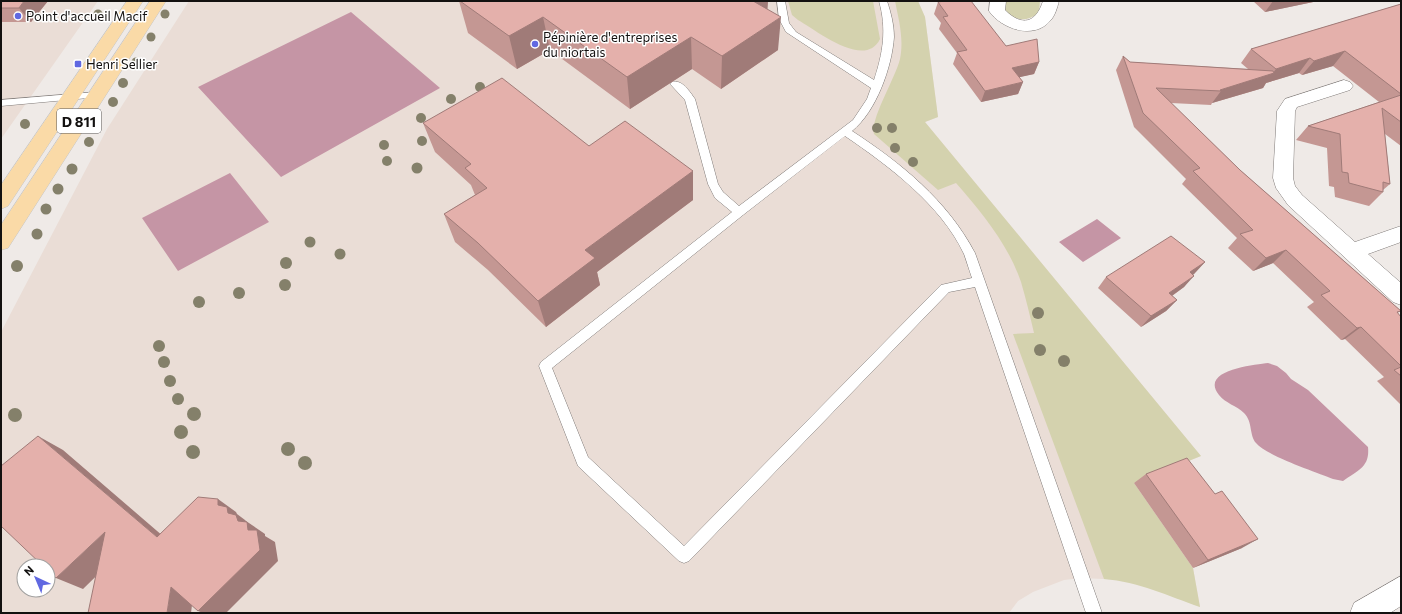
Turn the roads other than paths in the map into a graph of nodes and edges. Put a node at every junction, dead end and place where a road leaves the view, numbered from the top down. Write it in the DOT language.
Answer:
graph roads {
  1 [pos="135,1"];
  2 [pos="158,1"];
  3 [pos="781,1"];
  4 [pos="883,1"];
  5 [pos="998,1"];
  6 [pos="1051,1"];
  7 [pos="675,84"];
  8 [pos="1344,86"];
  9 [pos="877,87"];
  10 [pos="96,95"];
  11 [pos="71,97"];
  12 [pos="1,103"];
  13 [pos="846,132"];
  14 [pos="1,201"];
  15 [pos="739,212"];
  16 [pos="1401,234"];
  17 [pos="1,242"];
  18 [pos="1352,251"];
  19 [pos="979,281"];
  20 [pos="1401,296"];
  21 [pos="1401,590"];
  22 [pos="1094,613"];
  23 [pos="1364,613"];
  1 -- 11 [label="main road, D 811"];
  2 -- 10 [label="main road, D 811"];
  3 -- 9 [label="lane"];
  4 -- 9 [label="lane"];
  5 -- 6 [label="street"];
  7 -- 15 [label="lane"];
  8 -- 18 [label="street"];
  9 -- 13 [label="lane"];
  10 -- 11 [label="lane"];
  10 -- 17 [label="main road, D 811"];
  11 -- 12 [label="lane"];
  11 -- 14 [label="main road, D 811"];
  13 -- 15 [label="lane"];
  13 -- 19 [label="lane"];
  15 -- 19 [label="lane"];
  16 -- 18 [label="street"];
  18 -- 20 [label="street"];
  19 -- 22 [label="lane"];
  21 -- 23 [label="street"];
}
